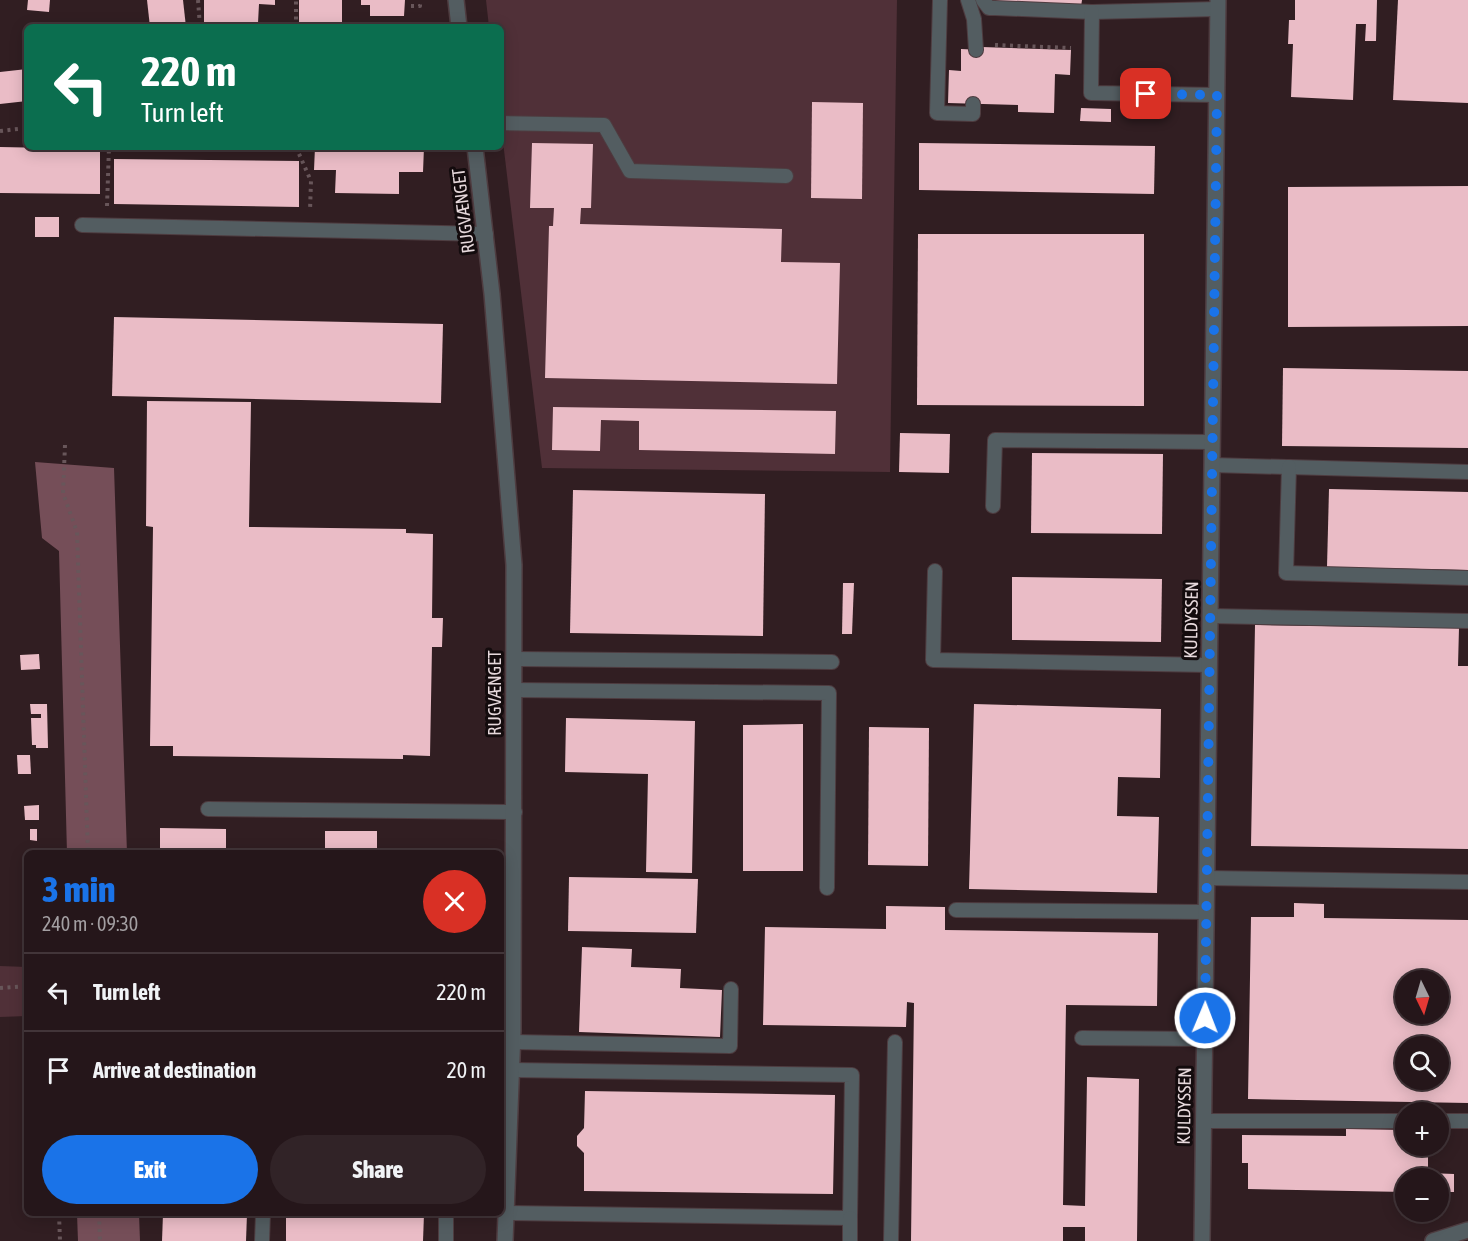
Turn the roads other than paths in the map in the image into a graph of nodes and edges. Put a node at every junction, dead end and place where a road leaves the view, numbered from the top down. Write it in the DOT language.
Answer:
graph roads {
  1 [pos="456,0"];
  2 [pos="940,0"];
  3 [pos="968,0"];
  4 [pos="983,0"];
  5 [pos="1145,0"];
  6 [pos="1218,5"];
  7 [pos="1157,10"];
  8 [pos="1092,12"];
  9 [pos="459,24"];
  10 [pos="982,47"];
  11 [pos="1217,95"];
  12 [pos="973,104"];
  13 [pos="504,123"];
  14 [pos="475,150"];
  15 [pos="786,176"];
  16 [pos="82,225"];
  17 [pos="486,234"];
  18 [pos="1212,442"];
  19 [pos="1212,465"];
  20 [pos="1289,467"];
  21 [pos="1468,472"];
  22 [pos="993,506"];
  23 [pos="935,571"];
  24 [pos="1468,578"];
  25 [pos="1210,616"];
  26 [pos="1468,621"];
  27 [pos="514,659"];
  28 [pos="832,662"];
  29 [pos="1209,664"];
  30 [pos="514,690"];
  31 [pos="208,809"];
  32 [pos="515,812"];
  33 [pos="1207,878"];
  34 [pos="1468,882"];
  35 [pos="827,888"];
  36 [pos="956,910"];
  37 [pos="1206,912"];
  38 [pos="731,989"];
  39 [pos="509,1035"];
  40 [pos="1082,1038"];
  41 [pos="1204,1039"];
  42 [pos="895,1042"];
  43 [pos="512,1070"];
  44 [pos="1203,1121"];
  45 [pos="1395,1121"];
  46 [pos="1449,1121"];
  47 [pos="1468,1121"];
  48 [pos="505,1133"];
  49 [pos="506,1213"];
  50 [pos="263,1216"];
  51 [pos="446,1216"];
  52 [pos="850,1218"];
  53 [pos="1468,1230"];
  54 [pos="262,1241"];
  55 [pos="446,1241"];
  56 [pos="505,1241"];
  57 [pos="850,1241"];
  58 [pos="891,1241"];
  59 [pos="1202,1241"];
  60 [pos="1433,1241"];
  1 -- 9 [label="street"];
  2 -- 12 [label="lane"];
  3 -- 10 [label="lane"];
  4 -- 8 [label="lane"];
  5 -- 7 [label="lane"];
  6 -- 7 [label="lane"];
  6 -- 11 [label="street, KULDYSSEN"];
  7 -- 8 [label="lane"];
  8 -- 11 [label="lane"];
  11 -- 18 [label="street, KULDYSSEN"];
  13 -- 15 [label="lane"];
  14 -- 17 [label="street, RUGVÆNGET"];
  16 -- 17 [label="lane"];
  17 -- 27 [label="street, RUGVÆNGET"];
  18 -- 19 [label="street, KULDYSSEN"];
  18 -- 22 [label="lane"];
  19 -- 20 [label="lane"];
  19 -- 25 [label="street, KULDYSSEN"];
  20 -- 21 [label="lane"];
  20 -- 24 [label="lane"];
  23 -- 29 [label="lane"];
  25 -- 26 [label="lane"];
  25 -- 29 [label="street, KULDYSSEN"];
  27 -- 28 [label="lane"];
  27 -- 30 [label="street, RUGVÆNGET"];
  29 -- 33 [label="street, KULDYSSEN"];
  30 -- 32 [label="street, RUGVÆNGET"];
  30 -- 35 [label="lane"];
  31 -- 32 [label="lane"];
  32 -- 39 [label="street, RUGVÆNGET"];
  33 -- 34 [label="lane"];
  33 -- 37 [label="street, KULDYSSEN"];
  36 -- 37 [label="lane"];
  37 -- 41 [label="street, KULDYSSEN"];
  38 -- 39 [label="lane"];
  39 -- 43 [label="street, RUGVÆNGET"];
  40 -- 41 [label="lane"];
  41 -- 44 [label="street, KULDYSSEN"];
  42 -- 58 [label="lane"];
  43 -- 48 [label="street, RUGVÆNGET"];
  43 -- 52 [label="lane"];
  44 -- 45 [label="lane"];
  44 -- 59 [label="street, KULDYSSEN"];
  46 -- 47 [label="lane"];
  48 -- 49 [label="street, RUGVÆNGET"];
  49 -- 52 [label="lane"];
  49 -- 56 [label="street, RUGVÆNGET"];
  50 -- 54 [label="lane"];
  51 -- 55 [label="lane"];
  52 -- 57 [label="lane"];
  53 -- 60 [label="street"];
}
